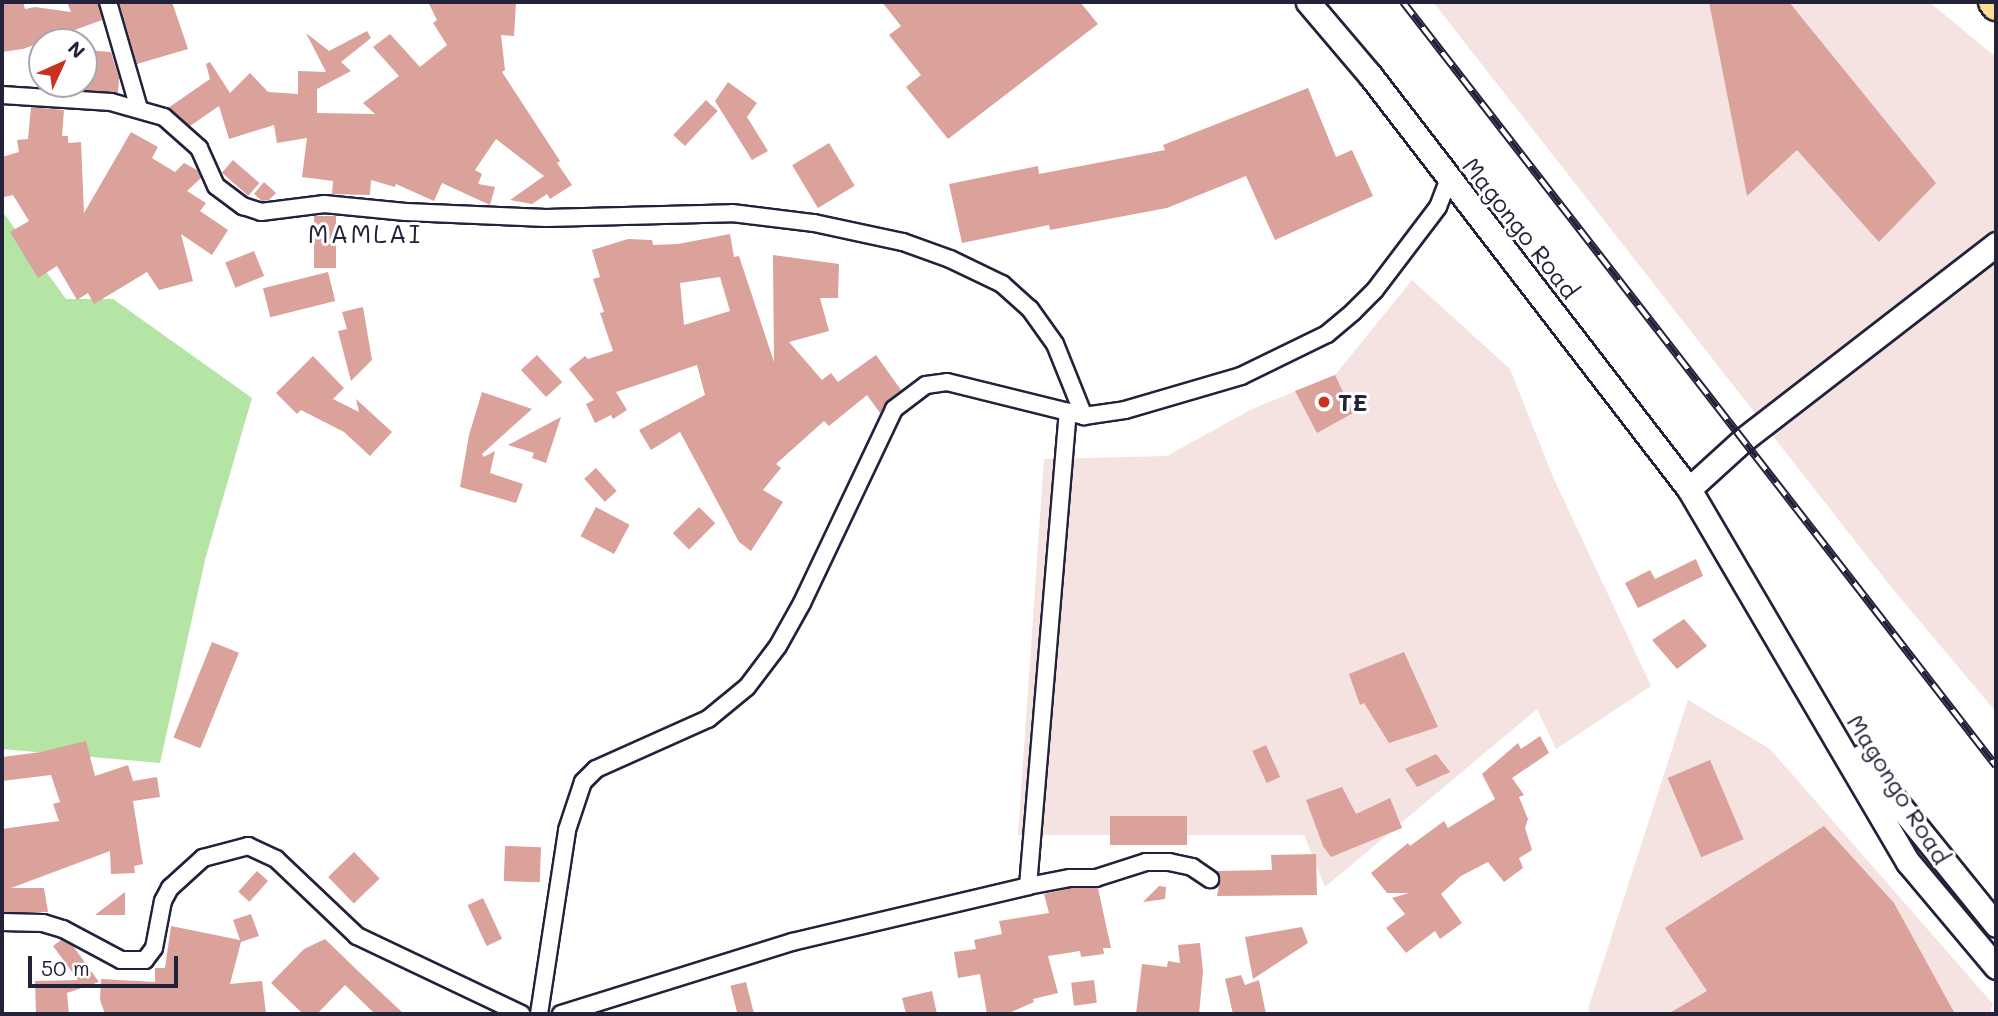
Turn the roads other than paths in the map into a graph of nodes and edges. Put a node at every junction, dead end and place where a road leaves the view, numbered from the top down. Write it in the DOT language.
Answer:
graph roads {
  1 [pos="108,2"];
  2 [pos="1308,2"];
  3 [pos="1993,2"];
  4 [pos="1996,6"];
  5 [pos="2,95"];
  6 [pos="139,109"];
  7 [pos="1449,178"];
  8 [pos="1996,244"];
  9 [pos="1076,414"];
  10 [pos="1689,489"];
  11 [pos="1814,700"];
  12 [pos="1210,878"];
  13 [pos="1027,886"];
  14 [pos="2,922"];
  15 [pos="1996,925"];
  16 [pos="1996,967"];
  17 [pos="520,1014"];
  18 [pos="539,1014"];
  19 [pos="561,1014"];
  1 -- 6 [label="street"];
  2 -- 7 [label="main road, Magongo Road"];
  3 -- 4 [label="highway"];
  5 -- 6 [label="street"];
  6 -- 9 [label="street"];
  7 -- 9 [label="street"];
  7 -- 10 [label="main road, Magongo Road"];
  8 -- 10 [label="main road"];
  9 -- 13 [label="street"];
  9 -- 18 [label="street"];
  10 -- 11 [label="main road, Magongo Road"];
  11 -- 15 [label="main road, Magongo Road"];
  11 -- 16 [label="main road, Magongo Road"];
  12 -- 13 [label="street"];
  13 -- 19 [label="street"];
  14 -- 17 [label="street"];
}
